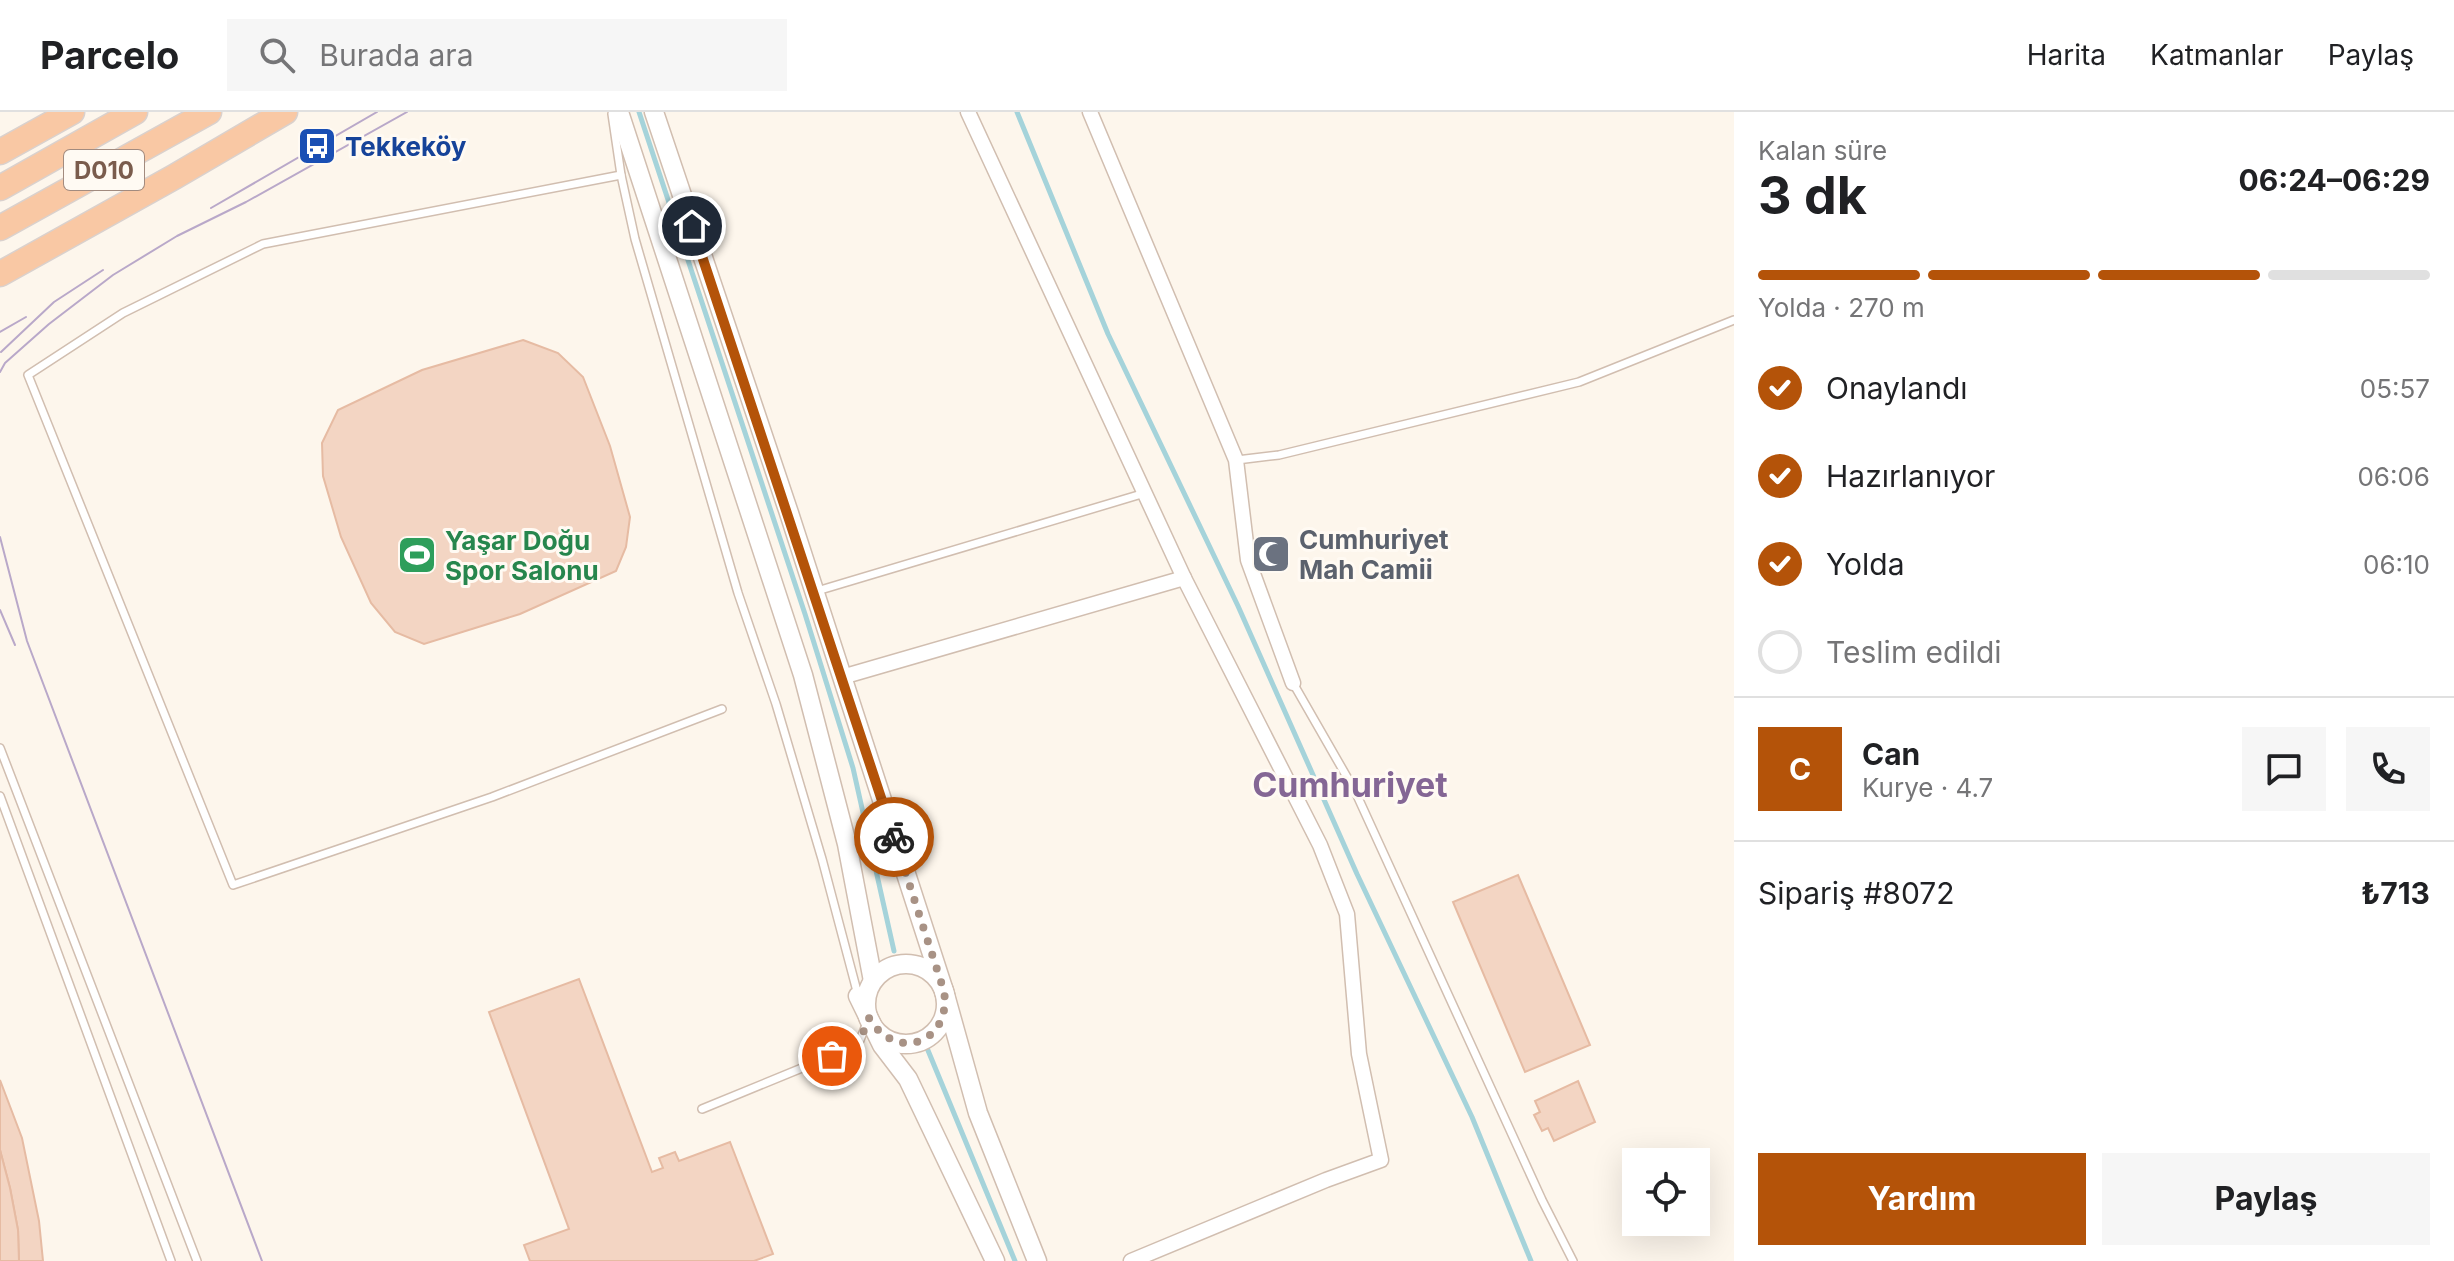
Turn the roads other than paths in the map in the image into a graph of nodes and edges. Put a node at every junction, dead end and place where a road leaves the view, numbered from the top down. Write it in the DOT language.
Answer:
graph roads {
  1 [pos="72,112"];
  2 [pos="135,112"];
  3 [pos="209,112"];
  4 [pos="285,112"];
  5 [pos="612,112"];
  6 [pos="619,112"];
  7 [pos="654,112"];
  8 [pos="968,112"];
  9 [pos="1090,112"];
  10 [pos="41,120"];
  11 [pos="0,152"];
  12 [pos="621,175"];
  13 [pos="0,188"];
  14 [pos="0,228"];
  15 [pos="0,274"];
  16 [pos="1734,320"];
  17 [pos="1236,460"];
  18 [pos="1145,493"];
  19 [pos="1184,578"];
  20 [pos="814,592"];
  21 [pos="842,677"];
  22 [pos="1293,683"];
  23 [pos="722,709"];
  24 [pos="0,748"];
  25 [pos="0,796"];
  26 [pos="873,981"];
  27 [pos="944,991"];
  28 [pos="858,996"];
  29 [pos="869,1018"];
  30 [pos="702,1109"];
  31 [pos="171,1261"];
  32 [pos="197,1261"];
  33 [pos="995,1261"];
  34 [pos="1037,1261"];
  35 [pos="1131,1261"];
  36 [pos="1573,1261"];
  1 -- 10 [label="highway"];
  2 -- 13 [label="highway, D010"];
  3 -- 14 [label="highway, D010"];
  4 -- 15 [label="highway"];
  5 -- 12 [label="lane"];
  6 -- 26 [label="street"];
  7 -- 20 [label="street"];
  8 -- 18 [label="street"];
  9 -- 17 [label="street"];
  10 -- 11 [label="highway"];
  12 -- 23 [label="lane"];
  12 -- 28 [label="lane"];
  16 -- 17 [label="lane"];
  17 -- 22 [label="street"];
  18 -- 19 [label="street"];
  18 -- 20 [label="lane"];
  19 -- 21 [label="street"];
  19 -- 35 [label="street"];
  20 -- 21 [label="street"];
  21 -- 27 [label="street"];
  22 -- 36 [label="lane"];
  24 -- 32 [label="lane"];
  25 -- 31 [label="lane"];
  26 -- 27 [label="street"];
  26 -- 29 [label="street"];
  27 -- 29 [label="street"];
  27 -- 34 [label="street"];
  28 -- 29 [label="street"];
  29 -- 30 [label="lane"];
  29 -- 33 [label="street"];
}
